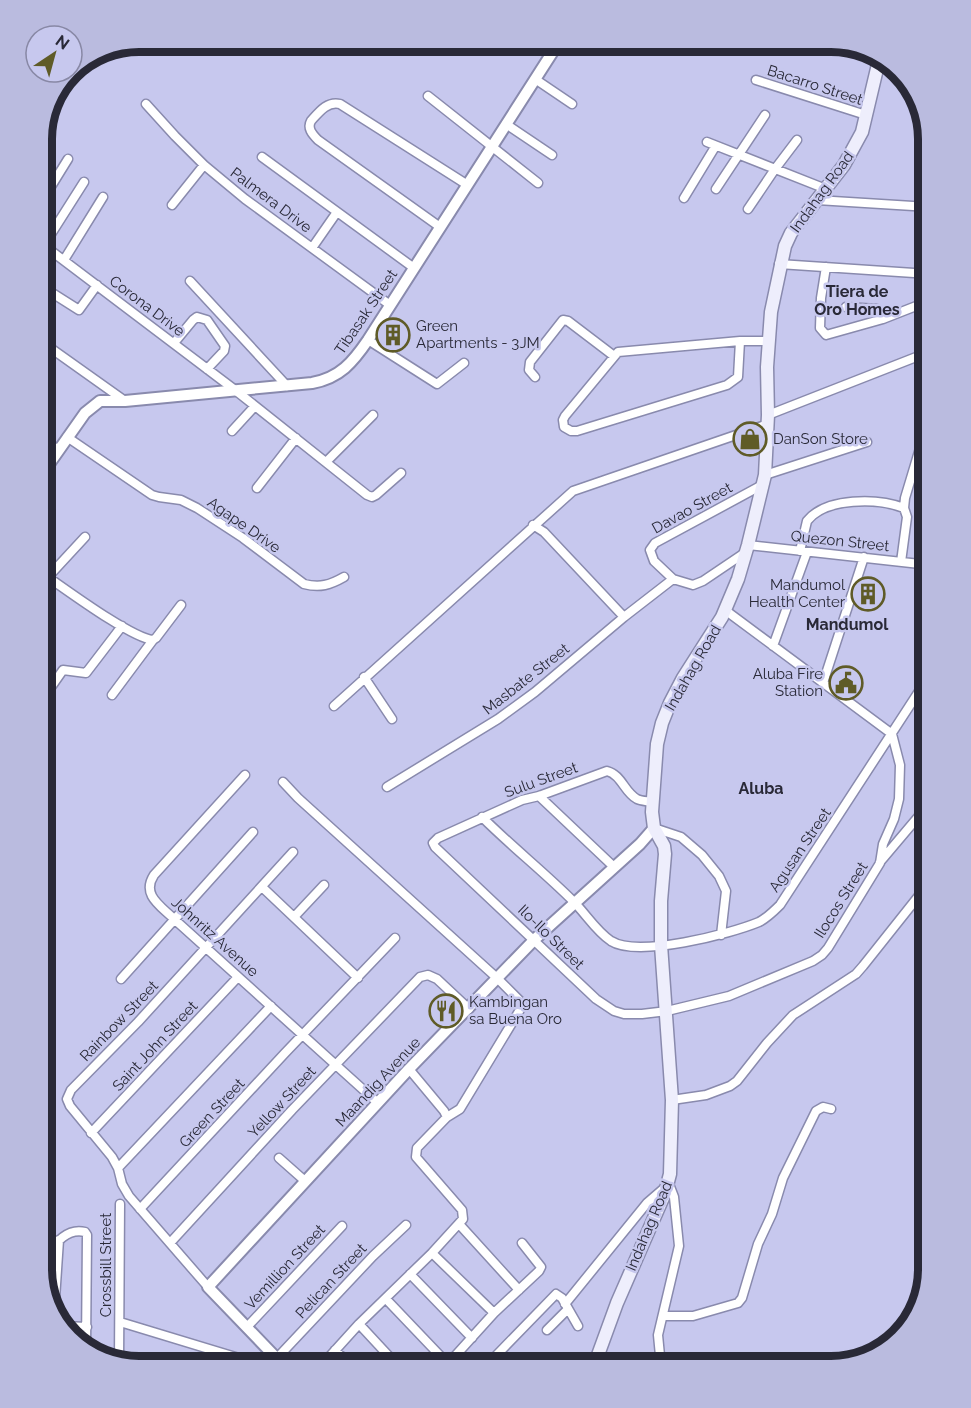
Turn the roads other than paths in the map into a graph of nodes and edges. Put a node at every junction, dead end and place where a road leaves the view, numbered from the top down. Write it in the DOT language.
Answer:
graph roads {
  1 [pos="551,53"];
  2 [pos="881,68"];
  3 [pos="535,79"];
  4 [pos="756,80"];
  5 [pos="428,96"];
  6 [pos="146,104"];
  7 [pos="572,104"];
  8 [pos="765,115"];
  9 [pos="866,115"];
  10 [pos="506,124"];
  11 [pos="797,140"];
  12 [pos="707,142"];
  13 [pos="491,145"];
  14 [pos="715,147"];
  15 [pos="552,155"];
  16 [pos="739,156"];
  17 [pos="262,157"];
  18 [pos="68,159"];
  19 [pos="204,165"];
  20 [pos="775,169"];
  21 [pos="84,182"];
  22 [pos="53,183"];
  23 [pos="538,183"];
  24 [pos="466,184"];
  25 [pos="716,189"];
  26 [pos="826,189"];
  27 [pos="103,198"];
  28 [pos="684,198"];
  29 [pos="817,200"];
  30 [pos="172,205"];
  31 [pos="918,206"];
  32 [pos="748,209"];
  33 [pos="337,212"];
  34 [pos="440,227"];
  35 [pos="53,230"];
  36 [pos="312,248"];
  37 [pos="53,252"];
  38 [pos="64,260"];
  39 [pos="780,264"];
  40 [pos="826,267"];
  41 [pos="414,268"];
  42 [pos="918,273"];
  43 [pos="190,280"];
  44 [pos="97,285"];
  45 [pos="53,294"];
  46 [pos="390,305"];
  47 [pos="918,305"];
  48 [pos="846,307"];
  49 [pos="883,319"];
  50 [pos="368,339"];
  51 [pos="740,341"];
  52 [pos="769,341"];
  53 [pos="174,343"];
  54 [pos="53,350"];
  55 [pos="614,356"];
  56 [pos="918,357"];
  57 [pos="464,363"];
  58 [pos="207,369"];
  59 [pos="535,377"];
  60 [pos="287,386"];
  61 [pos="235,390"];
  62 [pos="125,401"];
  63 [pos="255,406"];
  64 [pos="373,415"];
  65 [pos="768,419"];
  66 [pos="232,431"];
  67 [pos="67,437"];
  68 [pos="296,438"];
  69 [pos="867,442"];
  70 [pos="53,446"];
  71 [pos="59,450"];
  72 [pos="918,455"];
  73 [pos="53,458"];
  74 [pos="326,462"];
  75 [pos="401,473"];
  76 [pos="764,480"];
  77 [pos="257,489"];
  78 [pos="904,508"];
  79 [pos="533,525"];
  80 [pos="85,537"];
  81 [pos="747,548"];
  82 [pos="804,551"];
  83 [pos="864,557"];
  84 [pos="901,562"];
  85 [pos="918,564"];
  86 [pos="53,567"];
  87 [pos="344,577"];
  88 [pos="673,579"];
  89 [pos="53,580"];
  90 [pos="181,605"];
  91 [pos="725,610"];
  92 [pos="624,617"];
  93 [pos="122,626"];
  94 [pos="153,640"];
  95 [pos="773,646"];
  96 [pos="364,677"];
  97 [pos="823,683"];
  98 [pos="53,684"];
  99 [pos="918,693"];
  100 [pos="112,696"];
  101 [pos="334,706"];
  102 [pos="392,719"];
  103 [pos="892,734"];
  104 [pos="245,775"];
  105 [pos="283,782"];
  106 [pos="387,787"];
  107 [pos="539,796"];
  108 [pos="652,802"];
  109 [pos="482,817"];
  110 [pos="918,817"];
  111 [pos="654,828"];
  112 [pos="253,832"];
  113 [pos="433,843"];
  114 [pos="293,852"];
  115 [pos="880,863"];
  116 [pos="614,867"];
  117 [pos="324,885"];
  118 [pos="262,887"];
  119 [pos="918,897"];
  120 [pos="574,902"];
  121 [pos="294,917"];
  122 [pos="174,919"];
  123 [pos="721,935"];
  124 [pos="395,938"];
  125 [pos="535,939"];
  126 [pos="661,945"];
  127 [pos="206,948"];
  128 [pos="238,977"];
  129 [pos="358,978"];
  130 [pos="497,978"];
  131 [pos="121,979"];
  132 [pos="271,1006"];
  133 [pos="469,1009"];
  134 [pos="667,1011"];
  135 [pos="303,1035"];
  136 [pos="335,1065"];
  137 [pos="409,1069"];
  138 [pos="672,1100"];
  139 [pos="378,1103"];
  140 [pos="831,1109"];
  141 [pos="447,1117"];
  142 [pos="91,1133"];
  143 [pos="279,1158"];
  144 [pos="118,1167"];
  145 [pos="305,1181"];
  146 [pos="669,1184"];
  147 [pos="120,1204"];
  148 [pos="140,1209"];
  149 [pos="459,1224"];
  150 [pos="406,1225"];
  151 [pos="342,1227"];
  152 [pos="59,1240"];
  153 [pos="170,1243"];
  154 [pos="522,1243"];
  155 [pos="53,1247"];
  156 [pos="432,1253"];
  157 [pos="410,1274"];
  158 [pos="208,1287"];
  159 [pos="519,1290"];
  160 [pos="55,1292"];
  161 [pos="386,1299"];
  162 [pos="566,1306"];
  163 [pos="494,1313"];
  164 [pos="663,1316"];
  165 [pos="120,1322"];
  166 [pos="359,1324"];
  167 [pos="74,1326"];
  168 [pos="578,1326"];
  169 [pos="87,1327"];
  170 [pos="248,1327"];
  171 [pos="547,1330"];
  172 [pos="86,1338"];
  173 [pos="472,1338"];
  174 [pos="335,1350"];
  175 [pos="119,1353"];
  176 [pos="229,1355"];
  177 [pos="275,1355"];
  178 [pos="287,1355"];
  179 [pos="330,1355"];
  180 [pos="340,1355"];
  181 [pos="388,1355"];
  182 [pos="438,1355"];
  183 [pos="456,1355"];
  184 [pos="496,1356"];
  185 [pos="598,1356"];
  186 [pos="660,1356"];
  1 -- 3 [label="street, Tibasak Street"];
  2 -- 9 [label="main road, Indahag Road"];
  3 -- 7 [label="street"];
  3 -- 10 [label="street, Tibasak Street"];
  4 -- 9 [label="street, Bacarro Street"];
  5 -- 13 [label="street"];
  6 -- 19 [label="street, Palmera Drive"];
  8 -- 16 [label="street"];
  9 -- 26 [label="main road, Indahag Road"];
  10 -- 13 [label="street, Tibasak Street"];
  10 -- 15 [label="street"];
  11 -- 20 [label="street"];
  12 -- 14 [label="street"];
  13 -- 23 [label="street"];
  13 -- 24 [label="street, Tibasak Street"];
  14 -- 16 [label="street"];
  14 -- 28 [label="street"];
  16 -- 20 [label="street"];
  16 -- 25 [label="street"];
  17 -- 33 [label="street"];
  18 -- 22 [label="street"];
  19 -- 30 [label="street"];
  19 -- 36 [label="street, Palmera Drive"];
  20 -- 26 [label="street"];
  20 -- 32 [label="street"];
  21 -- 35 [label="street"];
  24 -- 34 [label="street, Tibasak Street"];
  24 -- 34 [label="street"];
  26 -- 29 [label="main road, Indahag Road"];
  27 -- 38 [label="street"];
  29 -- 31 [label="street"];
  29 -- 39 [label="main road, Indahag Road"];
  33 -- 36 [label="street"];
  33 -- 41 [label="street"];
  34 -- 41 [label="street, Tibasak Street"];
  36 -- 46 [label="street, Palmera Drive"];
  37 -- 38 [label="street, Corona Drive"];
  38 -- 44 [label="street, Corona Drive"];
  39 -- 40 [label="street"];
  39 -- 52 [label="main road, Indahag Road"];
  40 -- 42 [label="street"];
  40 -- 49 [label="street"];
  41 -- 46 [label="street, Tibasak Street"];
  43 -- 60 [label="street"];
  44 -- 45 [label="street"];
  44 -- 53 [label="street, Corona Drive"];
  46 -- 50 [label="street, Tibasak Street"];
  47 -- 49 [label="street"];
  48 -- 49 [label="street"];
  50 -- 57 [label="street"];
  50 -- 60 [label="street, Tibasak Street"];
  51 -- 52 [label="street"];
  51 -- 55 [label="street"];
  51 -- 55 [label="street"];
  52 -- 65 [label="main road, Indahag Road"];
  53 -- 58 [label="street, Corona Drive"];
  53 -- 58 [label="street"];
  54 -- 62 [label="street"];
  55 -- 59 [label="street"];
  56 -- 65 [label="street"];
  58 -- 61 [label="street, Corona Drive"];
  60 -- 61 [label="street, Tibasak Street"];
  61 -- 62 [label="street, Tibasak Street"];
  61 -- 63 [label="street, Corona Drive"];
  62 -- 67 [label="street, Tibasak Street"];
  63 -- 66 [label="street"];
  63 -- 68 [label="street, Corona Drive"];
  64 -- 74 [label="street"];
  65 -- 76 [label="main road, Indahag Road"];
  65 -- 79 [label="street"];
  67 -- 71 [label="street, Tibasak Street"];
  67 -- 87 [label="street, Agape Drive"];
  68 -- 74 [label="street, Corona Drive"];
  68 -- 77 [label="street"];
  69 -- 76 [label="street"];
  70 -- 71 [label="street"];
  71 -- 73 [label="street, Tibasak Street"];
  72 -- 78 [label="street"];
  74 -- 75 [label="street, Corona Drive"];
  76 -- 81 [label="main road, Indahag Road"];
  76 -- 88 [label="street, Davao Street"];
  78 -- 82 [label="street"];
  78 -- 84 [label="street"];
  79 -- 92 [label="street"];
  79 -- 96 [label="street"];
  80 -- 86 [label="street"];
  81 -- 82 [label="street, Quezon Street"];
  81 -- 88 [label="street"];
  81 -- 91 [label="main road, Indahag Road"];
  82 -- 83 [label="street, Quezon Street"];
  82 -- 95 [label="street"];
  83 -- 84 [label="street, Quezon Street"];
  83 -- 97 [label="street"];
  84 -- 85 [label="street, Quezon Street"];
  88 -- 92 [label="street, Masbate Street"];
  89 -- 93 [label="street"];
  90 -- 94 [label="street"];
  91 -- 95 [label="street"];
  91 -- 108 [label="main road, Indahag Road"];
  92 -- 106 [label="street, Masbate Street"];
  93 -- 94 [label="street"];
  93 -- 98 [label="street"];
  94 -- 100 [label="street"];
  95 -- 97 [label="street"];
  96 -- 101 [label="street"];
  96 -- 102 [label="street"];
  97 -- 103 [label="street"];
  99 -- 103 [label="street, Agusan Street"];
  103 -- 115 [label="street, Ilocos Street"];
  103 -- 123 [label="street, Agusan Street"];
  104 -- 122 [label="street, Johnritz Avenue"];
  105 -- 130 [label="street"];
  107 -- 108 [label="street, Sulu Street"];
  107 -- 109 [label="street, Sulu Street"];
  107 -- 116 [label="street"];
  108 -- 111 [label="main road, Indahag Road"];
  109 -- 113 [label="street, Sulu Street"];
  109 -- 120 [label="street, Agusan Street"];
  110 -- 115 [label="street"];
  111 -- 116 [label="street, Maandig Avenue"];
  111 -- 123 [label="street"];
  111 -- 126 [label="main road, Indahag Road"];
  112 -- 122 [label="street"];
  113 -- 125 [label="street, Ilo-Ilo Street"];
  114 -- 118 [label="street, Rainbow Street"];
  115 -- 134 [label="street, Ilocos Street"];
  116 -- 120 [label="street, Maandig Avenue"];
  117 -- 121 [label="street"];
  118 -- 121 [label="street"];
  118 -- 127 [label="street, Rainbow Street"];
  119 -- 138 [label="street"];
  120 -- 125 [label="street, Maandig Avenue"];
  120 -- 126 [label="street, Agusan Street"];
  121 -- 129 [label="street"];
  122 -- 127 [label="street, Johnritz Avenue"];
  122 -- 131 [label="street"];
  123 -- 126 [label="street, Agusan Street"];
  124 -- 129 [label="street, Green Street"];
  125 -- 130 [label="street, Maandig Avenue"];
  125 -- 134 [label="street, Ilo-Ilo Street"];
  126 -- 134 [label="main road, Indahag Road"];
  127 -- 128 [label="street, Johnritz Avenue"];
  127 -- 142 [label="street, Rainbow Street"];
  128 -- 132 [label="street, Johnritz Avenue"];
  128 -- 142 [label="street, Saint John Street"];
  129 -- 135 [label="street, Green Street"];
  130 -- 133 [label="street, Maandig Avenue"];
  130 -- 141 [label="street"];
  132 -- 135 [label="street, Johnritz Avenue"];
  132 -- 144 [label="street"];
  133 -- 136 [label="street, Yellow Street"];
  133 -- 137 [label="street, Maandig Avenue"];
  134 -- 138 [label="main road, Indahag Road"];
  135 -- 136 [label="street, Johnritz Avenue"];
  135 -- 148 [label="street, Green Street"];
  136 -- 139 [label="street, Johnritz Avenue"];
  136 -- 153 [label="street, Yellow Street"];
  137 -- 139 [label="street, Maandig Avenue"];
  137 -- 141 [label="street"];
  138 -- 146 [label="main road, Indahag Road"];
  139 -- 145 [label="street, Maandig Avenue"];
  140 -- 164 [label="street"];
  141 -- 149 [label="street"];
  142 -- 144 [label="street, Rainbow Street"];
  143 -- 145 [label="street"];
  144 -- 148 [label="street, Rainbow Street"];
  145 -- 158 [label="street, Maandig Avenue"];
  146 -- 162 [label="street"];
  146 -- 164 [label="street"];
  146 -- 185 [label="main road, Indahag Road"];
  147 -- 165 [label="street, Crossbill Street"];
  148 -- 153 [label="street, Rainbow Street"];
  149 -- 156 [label="street"];
  149 -- 159 [label="street"];
  150 -- 178 [label="street, Pelican Street"];
  151 -- 170 [label="street, Vemillion Street"];
  152 -- 155 [label="street"];
  152 -- 160 [label="street"];
  152 -- 169 [label="street"];
  153 -- 158 [label="street, Rainbow Street"];
  154 -- 159 [label="street"];
  156 -- 157 [label="street"];
  156 -- 163 [label="street"];
  157 -- 161 [label="street"];
  157 -- 173 [label="street"];
  158 -- 170 [label="street"];
  159 -- 163 [label="street"];
  161 -- 166 [label="street"];
  161 -- 182 [label="street"];
  162 -- 168 [label="street"];
  162 -- 171 [label="street"];
  162 -- 184 [label="street"];
  163 -- 173 [label="street"];
  164 -- 186 [label="street"];
  165 -- 175 [label="street, Crossbill Street"];
  165 -- 176 [label="street"];
  166 -- 174 [label="street"];
  166 -- 181 [label="street"];
  167 -- 169 [label="street"];
  169 -- 172 [label="street"];
  170 -- 177 [label="street"];
  173 -- 183 [label="street"];
  174 -- 179 [label="street"];
  174 -- 180 [label="street"];
}
